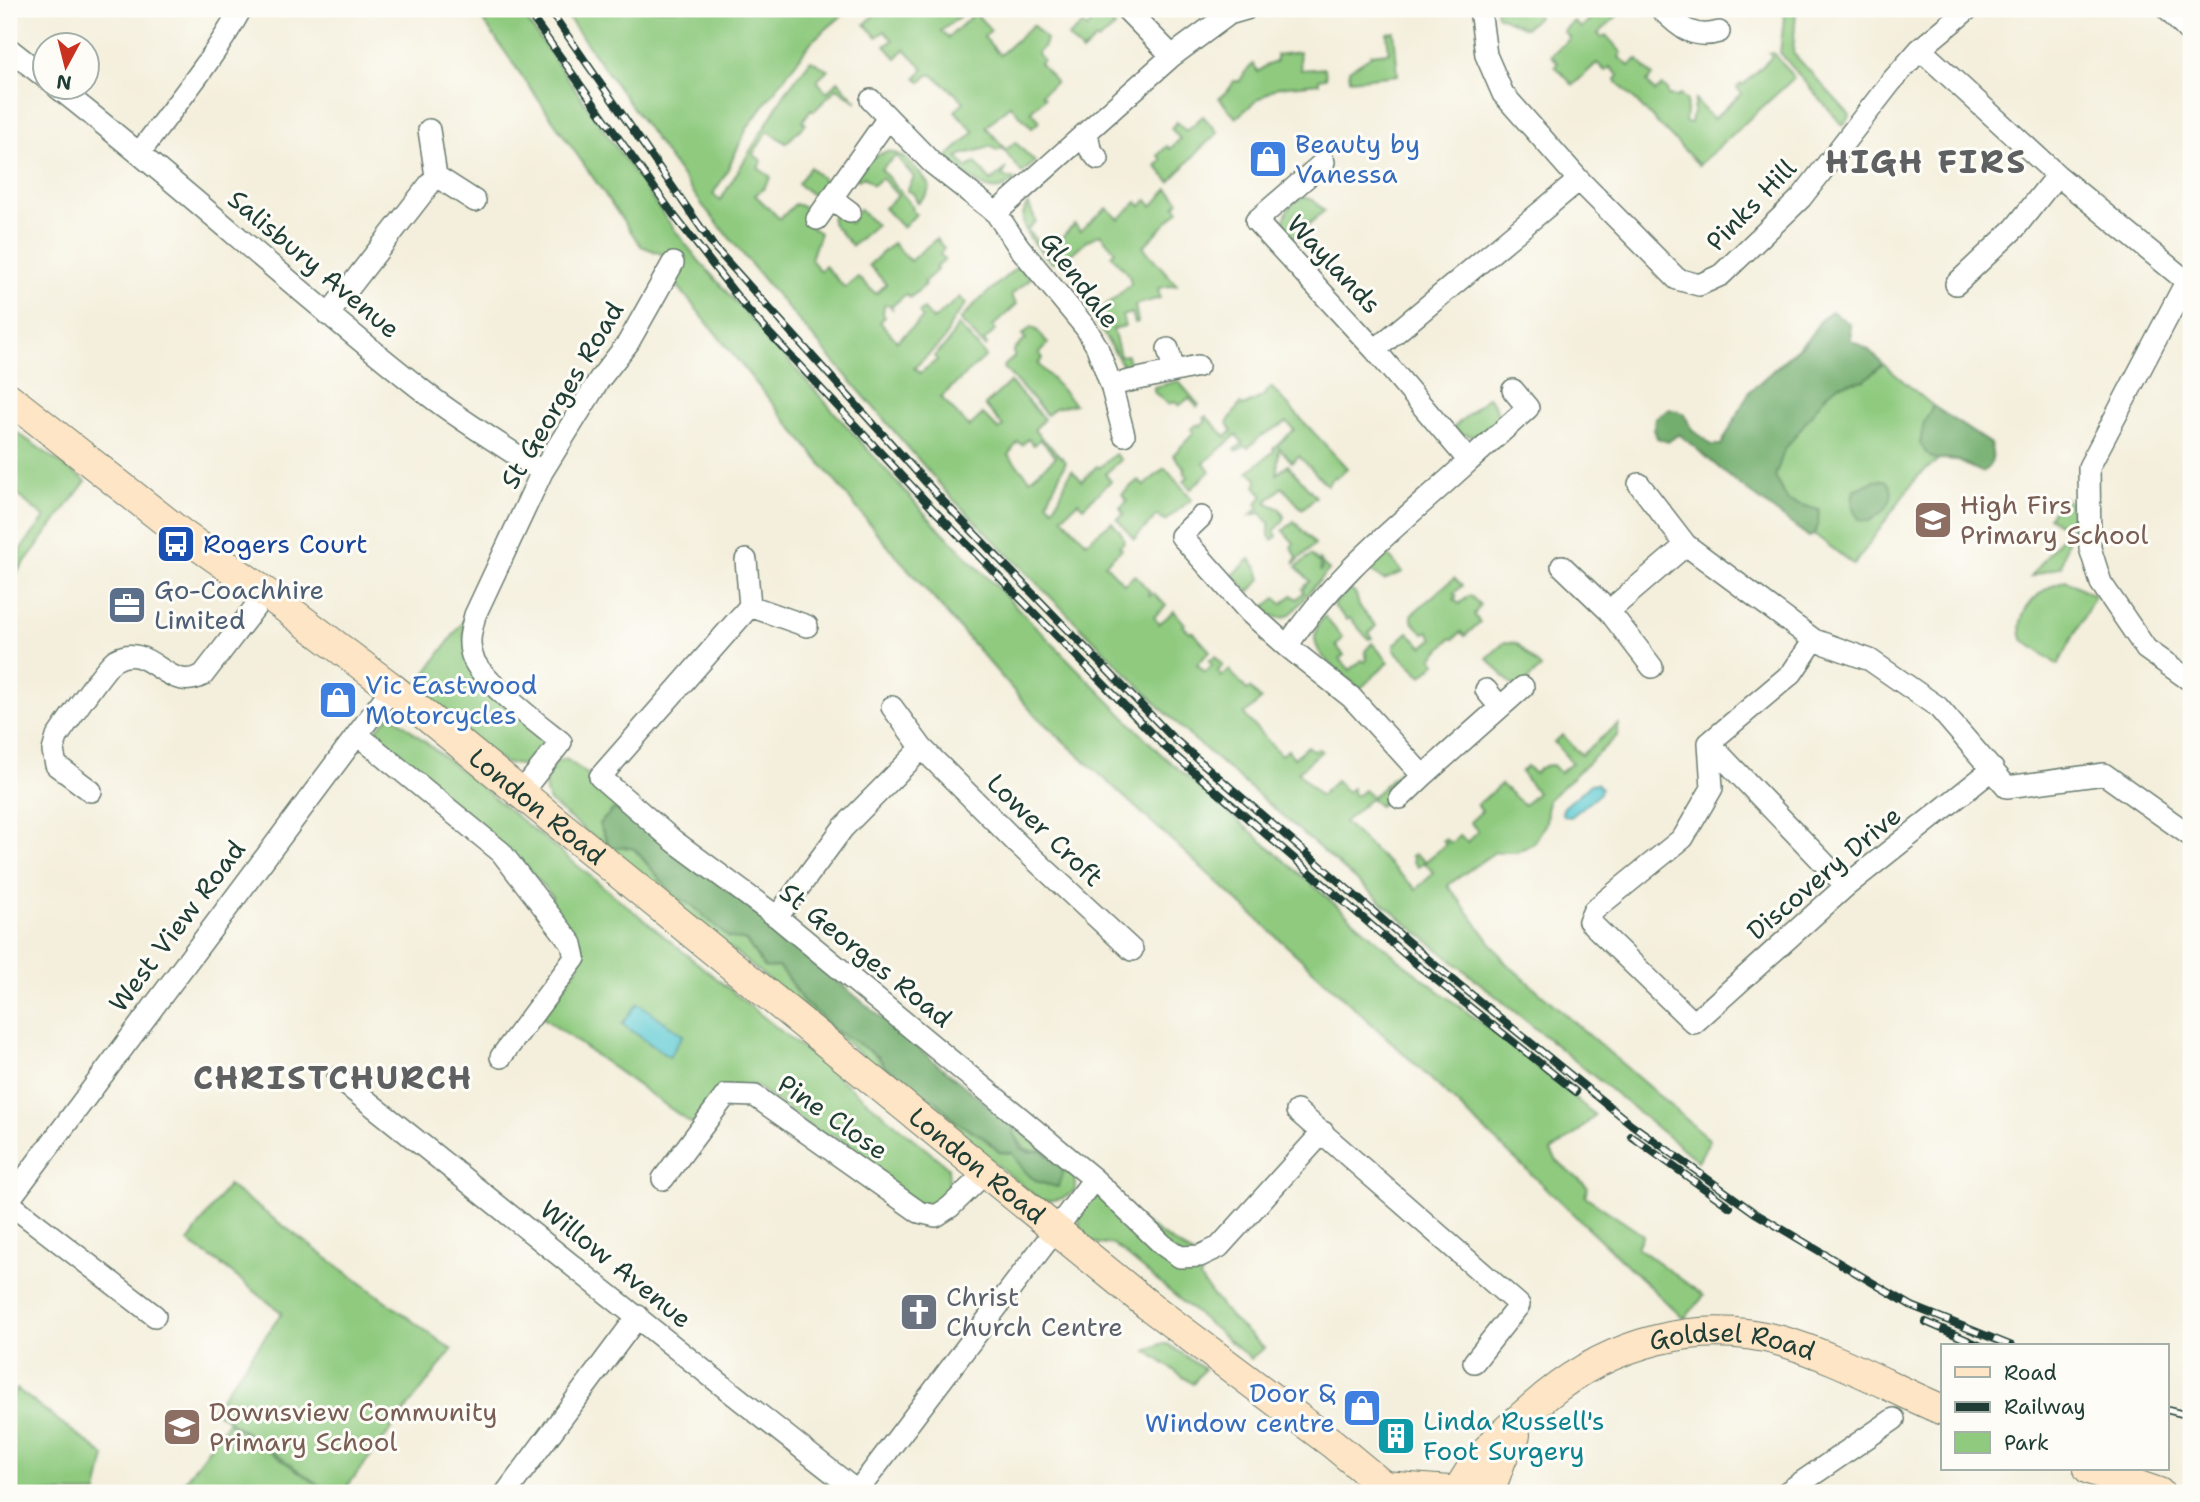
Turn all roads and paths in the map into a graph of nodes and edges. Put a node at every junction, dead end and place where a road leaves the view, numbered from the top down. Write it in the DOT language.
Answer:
graph roads {
  1 [pos="241,9"];
  2 [pos="1126,9"];
  3 [pos="1246,9"];
  4 [pos="1480,9"];
  5 [pos="1661,9"];
  6 [pos="1968,9"];
  7 [pos="2167,9"];
  8 [pos="1719,32"];
  9 [pos="2191,34"];
  10 [pos="9,49"];
  11 [pos="1920,49"];
  12 [pos="1172,56"];
  13 [pos="32,67"];
  14 [pos="871,100"];
  15 [pos="76,102"];
  16 [pos="888,118"];
  17 [pos="429,130"];
  18 [pos="1087,132"];
  19 [pos="140,152"];
  20 [pos="1098,159"];
  21 [pos="1324,162"];
  22 [pos="2057,175"];
  23 [pos="436,176"];
  24 [pos="1579,180"];
  25 [pos="831,198"];
  26 [pos="475,201"];
  27 [pos="849,212"];
  28 [pos="996,213"];
  29 [pos="817,219"];
  30 [pos="673,263"];
  31 [pos="1956,284"];
  32 [pos="2189,284"];
  33 [pos="328,315"];
  34 [pos="1168,349"];
  35 [pos="1375,350"];
  36 [pos="1198,366"];
  37 [pos="1174,371"];
  38 [pos="1111,385"];
  39 [pos="1513,390"];
  40 [pos="9,398"];
  41 [pos="1124,435"];
  42 [pos="1469,461"];
  43 [pos="542,472"];
  44 [pos="1639,484"];
  45 [pos="1201,517"];
  46 [pos="1686,545"];
  47 [pos="746,559"];
  48 [pos="1562,566"];
  49 [pos="266,593"];
  50 [pos="750,606"];
  51 [pos="1609,611"];
  52 [pos="807,626"];
  53 [pos="1814,640"];
  54 [pos="1287,646"];
  55 [pos="1652,667"];
  56 [pos="2191,681"];
  57 [pos="1523,687"];
  58 [pos="392,688"];
  59 [pos="1486,690"];
  60 [pos="892,707"];
  61 [pos="1500,707"];
  62 [pos="358,735"];
  63 [pos="1710,743"];
  64 [pos="922,748"];
  65 [pos="1993,769"];
  66 [pos="1423,776"];
  67 [pos="91,791"];
  68 [pos="521,793"];
  69 [pos="1400,798"];
  70 [pos="2191,836"];
  71 [pos="1846,886"];
  72 [pos="777,917"];
  73 [pos="1132,950"];
  74 [pos="501,1057"];
  75 [pos="338,1078"];
  76 [pos="1297,1111"];
  77 [pos="1323,1132"];
  78 [pos="986,1172"];
  79 [pos="663,1179"];
  80 [pos="1094,1179"];
  81 [pos="9,1202"];
  82 [pos="1056,1229"];
  83 [pos="155,1316"];
  84 [pos="638,1316"];
  85 [pos="1474,1362"];
  86 [pos="1941,1409"];
  87 [pos="1894,1419"];
  88 [pos="2092,1470"];
  89 [pos="1381,1489"];
  90 [pos="1467,1491"];
  91 [pos="506,1493"];
  92 [pos="858,1493"];
  93 [pos="1786,1493"];
  94 [pos="2156,1493"];
  1 -- 19 [label="street"];
  2 -- 12 [label="street"];
  3 -- 12 [label="street"];
  4 -- 24 [label="street, Pinks Hill"];
  5 -- 8 [label="street"];
  6 -- 11 [label="street, Pinks Hill"];
  7 -- 9 [label="street"];
  10 -- 13 [label="street"];
  11 -- 22 [label="street"];
  11 -- 24 [label="street, Pinks Hill"];
  12 -- 18 [label="street"];
  14 -- 16 [label="street, Glendale"];
  15 -- 19 [label="street, Salisbury Avenue"];
  16 -- 25 [label="street"];
  16 -- 28 [label="street, Glendale"];
  17 -- 23 [label="street"];
  18 -- 20 [label="street"];
  18 -- 28 [label="street"];
  19 -- 33 [label="street, Salisbury Avenue"];
  21 -- 35 [label="street, Waylands"];
  22 -- 31 [label="street"];
  22 -- 32 [label="street"];
  23 -- 26 [label="street"];
  23 -- 33 [label="street"];
  24 -- 35 [label="street, Waylands"];
  25 -- 27 [label="street"];
  25 -- 29 [label="street"];
  28 -- 38 [label="street, Glendale"];
  30 -- 43 [label="street, St Georges Road"];
  32 -- 56 [label="street"];
  33 -- 43 [label="street, Salisbury Avenue"];
  34 -- 37 [label="street"];
  35 -- 42 [label="street, Waylands"];
  36 -- 37 [label="street"];
  37 -- 38 [label="street"];
  38 -- 41 [label="street, Glendale"];
  39 -- 42 [label="street"];
  40 -- 49 [label="main road, London Road"];
  42 -- 54 [label="street"];
  43 -- 68 [label="street, St Georges Road"];
  44 -- 46 [label="street"];
  45 -- 54 [label="street"];
  46 -- 51 [label="street"];
  46 -- 53 [label="street"];
  47 -- 50 [label="street"];
  48 -- 51 [label="street"];
  49 -- 58 [label="main road, London Road"];
  49 -- 67 [label="street"];
  50 -- 52 [label="street"];
  50 -- 72 [label="street, St Georges Road"];
  51 -- 55 [label="street"];
  53 -- 63 [label="street"];
  53 -- 65 [label="street"];
  54 -- 66 [label="street"];
  57 -- 61 [label="street"];
  58 -- 62 [label="street, West View Road"];
  58 -- 68 [label="main road, London Road"];
  59 -- 61 [label="street"];
  60 -- 64 [label="street, Lower Croft"];
  61 -- 66 [label="street"];
  62 -- 74 [label="street"];
  62 -- 81 [label="street, West View Road"];
  63 -- 71 [label="street"];
  63 -- 71 [label="street, Discovery Drive"];
  64 -- 72 [label="street"];
  64 -- 73 [label="street, Lower Croft"];
  65 -- 70 [label="street"];
  65 -- 71 [label="street, Discovery Drive"];
  66 -- 69 [label="street"];
  68 -- 78 [label="main road, London Road"];
  72 -- 80 [label="street, St Georges Road"];
  75 -- 84 [label="street, Willow Avenue"];
  76 -- 77 [label="street"];
  77 -- 80 [label="street, St Georges Road"];
  77 -- 85 [label="street"];
  78 -- 79 [label="street, Pine Close"];
  78 -- 82 [label="main road, London Road"];
  80 -- 82 [label="street"];
  81 -- 83 [label="street"];
  82 -- 89 [label="main road, London Road"];
  82 -- 92 [label="street"];
  84 -- 91 [label="street"];
  84 -- 92 [label="street, Willow Avenue"];
  86 -- 90 [label="main road, Goldsel Road"];
  87 -- 93 [label="street"];
  88 -- 94 [label="main road"];
  89 -- 90 [label="main road"];
}
